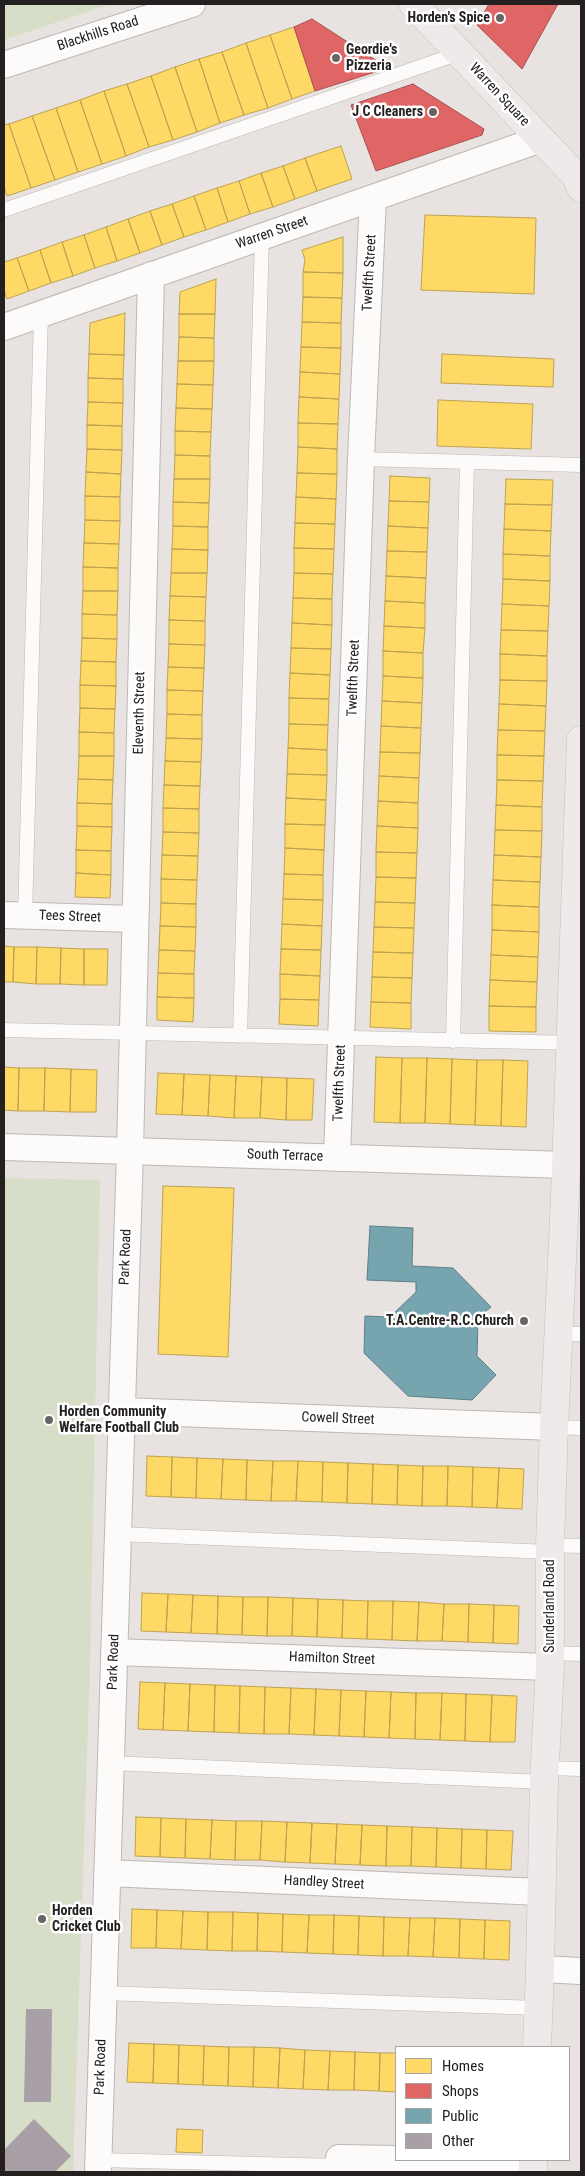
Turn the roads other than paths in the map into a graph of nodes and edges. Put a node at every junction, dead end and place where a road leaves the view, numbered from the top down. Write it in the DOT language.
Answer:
graph roads {
  1 [pos="192,4"];
  2 [pos="413,4"];
  3 [pos="460,53"];
  4 [pos="4,65"];
  5 [pos="541,140"];
  6 [pos="581,188"];
  7 [pos="373,198"];
  8 [pos="4,210"];
  9 [pos="262,236"];
  10 [pos="151,275"];
  11 [pos="41,314"];
  12 [pos="4,327"];
  13 [pos="362,459"];
  14 [pos="467,462"];
  15 [pos="581,465"];
  16 [pos="581,740"];
  17 [pos="15,915"];
  18 [pos="135,919"];
  19 [pos="4,1030"];
  20 [pos="132,1034"];
  21 [pos="240,1036"];
  22 [pos="341,1038"];
  23 [pos="453,1041"];
  24 [pos="576,1043"];
  25 [pos="4,1147"];
  26 [pos="130,1151"];
  27 [pos="337,1158"];
  28 [pos="566,1165"];
  29 [pos="573,1198"];
  30 [pos="570,1334"];
  31 [pos="122,1412"];
  32 [pos="554,1427"];
  33 [pos="581,1428"];
  34 [pos="118,1534"];
  35 [pos="581,1546"];
  36 [pos="550,1548"];
  37 [pos="114,1652"];
  38 [pos="581,1654"];
  39 [pos="550,1660"];
  40 [pos="110,1763"];
  41 [pos="581,1769"];
  42 [pos="544,1775"];
  43 [pos="107,1873"];
  44 [pos="541,1892"];
  45 [pos="540,1970"];
  46 [pos="581,1971"];
  47 [pos="104,1993"];
  48 [pos="538,2008"];
  49 [pos="536,2046"];
  50 [pos="395,2160"];
  51 [pos="431,2161"];
  52 [pos="533,2165"];
  53 [pos="98,2166"];
  54 [pos="339,2169"];
  1 -- 4 [label="street, Blackhills Road"];
  2 -- 3 [label="main road, Warren Square"];
  3 -- 5 [label="main road, Warren Square"];
  3 -- 8 [label="lane"];
  5 -- 6 [label="main road, Warren Square"];
  5 -- 7 [label="street, Warren Street"];
  7 -- 9 [label="street, Warren Street"];
  7 -- 13 [label="street, Twelfth Street"];
  9 -- 10 [label="street, Warren Street"];
  9 -- 21 [label="lane"];
  10 -- 11 [label="street, Warren Street"];
  10 -- 18 [label="street, Eleventh Street"];
  11 -- 12 [label="street, Warren Street"];
  11 -- 17 [label="lane"];
  13 -- 14 [label="lane"];
  13 -- 22 [label="street, Twelfth Street"];
  14 -- 15 [label="lane"];
  14 -- 23 [label="lane"];
  16 -- 24 [label="main road, Sunderland Road"];
  17 -- 18 [label="street, Tees Street"];
  18 -- 20 [label="street, Eleventh Street"];
  19 -- 20 [label="lane"];
  20 -- 21 [label="lane"];
  20 -- 26 [label="street, Eleventh Street"];
  21 -- 22 [label="lane"];
  22 -- 23 [label="lane"];
  22 -- 27 [label="street, Twelfth Street"];
  23 -- 24 [label="lane"];
  24 -- 28 [label="main road, Sunderland Road"];
  25 -- 26 [label="street, South Terrace"];
  26 -- 27 [label="street, South Terrace"];
  26 -- 31 [label="street, Park Road"];
  27 -- 28 [label="street, South Terrace"];
  28 -- 29 [label="main road, Sunderland Road"];
  29 -- 30 [label="main road, Sunderland Road"];
  30 -- 32 [label="main road, Sunderland Road"];
  31 -- 32 [label="street, Cowell Street"];
  31 -- 34 [label="street, Park Road"];
  32 -- 33 [label="lane"];
  32 -- 36 [label="main road, Sunderland Road"];
  34 -- 36 [label="lane"];
  34 -- 37 [label="street, Park Road"];
  35 -- 36 [label="lane"];
  36 -- 39 [label="main road, Sunderland Road"];
  37 -- 39 [label="street, Hamilton Street"];
  37 -- 40 [label="street, Park Road"];
  38 -- 39 [label="lane"];
  39 -- 42 [label="main road, Sunderland Road"];
  40 -- 42 [label="lane"];
  40 -- 43 [label="street, Park Road"];
  41 -- 42 [label="lane"];
  42 -- 44 [label="main road, Sunderland Road"];
  43 -- 44 [label="street, Handley Street"];
  43 -- 47 [label="street, Park Road"];
  44 -- 45 [label="main road, Sunderland Road"];
  45 -- 46 [label="street"];
  45 -- 48 [label="main road, Sunderland Road"];
  47 -- 48 [label="lane"];
  47 -- 53 [label="street, Park Road"];
  48 -- 49 [label="main road, Sunderland Road"];
  50 -- 54 [label="street"];
  51 -- 52 [label="street"];
  53 -- 54 [label="lane"];
}
